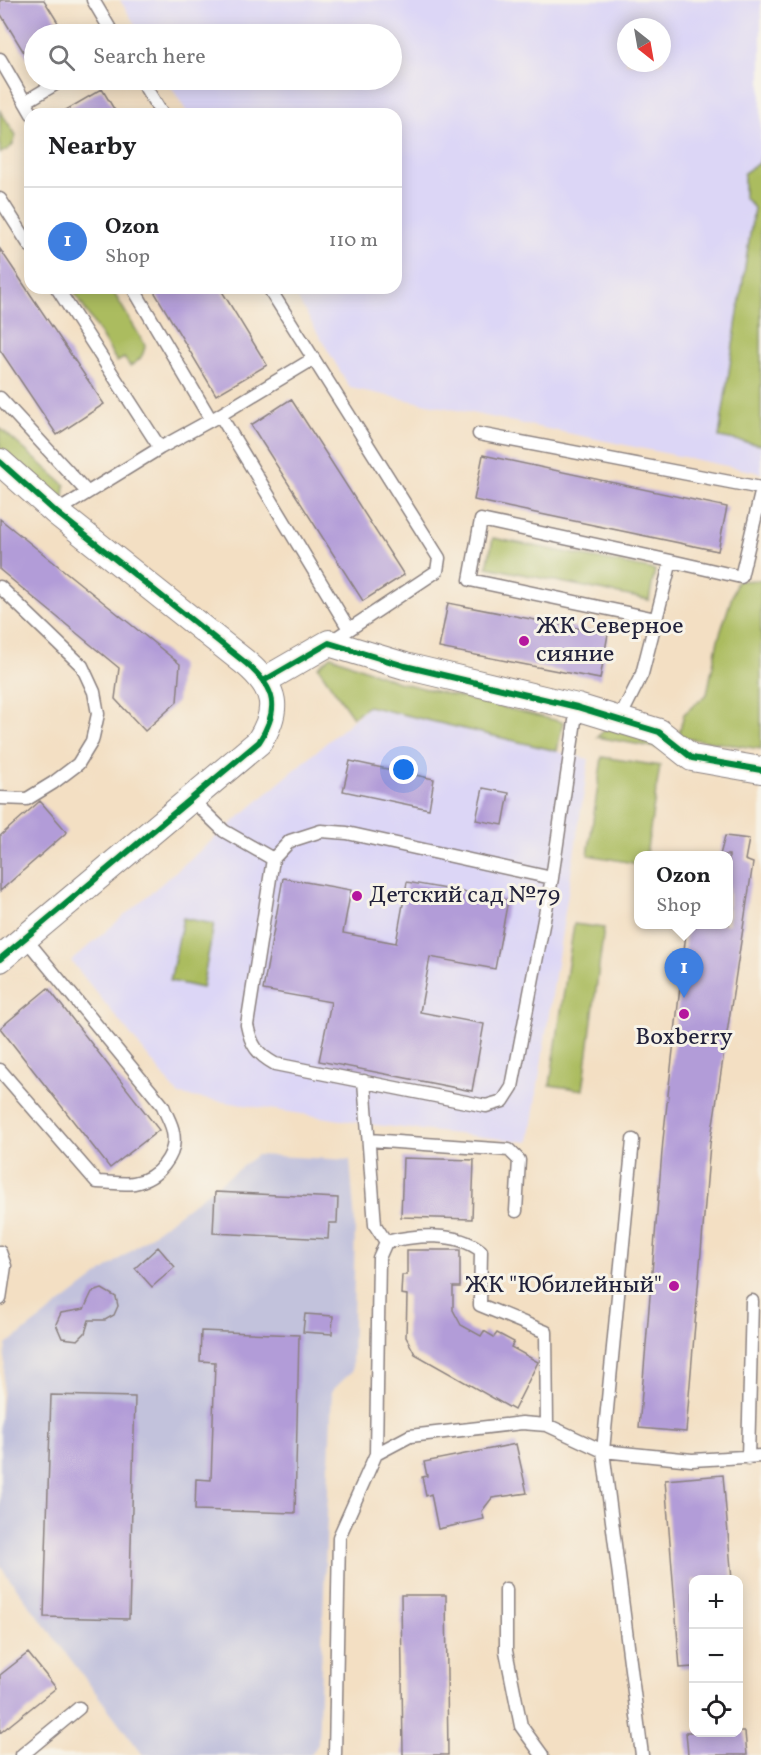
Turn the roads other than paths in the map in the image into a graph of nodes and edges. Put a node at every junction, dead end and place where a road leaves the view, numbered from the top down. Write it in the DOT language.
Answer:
graph roads {
  1 [pos="93,0"];
  2 [pos="107,24"];
  3 [pos="1,62"];
  4 [pos="45,90"];
  5 [pos="147,90"];
  6 [pos="25,102"];
  7 [pos="28,108"];
  8 [pos="158,108"];
  9 [pos="0,200"];
  10 [pos="24,237"];
  11 [pos="61,294"];
  12 [pos="137,294"];
  13 [pos="273,294"];
  14 [pos="313,358"];
  15 [pos="0,398"];
  16 [pos="215,418"];
  17 [pos="479,434"];
  18 [pos="160,448"];
  19 [pos="0,462"];
  20 [pos="761,488"];
  21 [pos="87,492"];
  22 [pos="761,493"];
  23 [pos="56,512"];
  24 [pos="671,561"];
  25 [pos="0,587"];
  26 [pos="656,619"];
  27 [pos="339,636"];
  28 [pos="265,680"];
  29 [pos="577,707"];
  30 [pos="619,720"];
  31 [pos="761,770"];
  32 [pos="0,798"];
  33 [pos="192,800"];
  34 [pos="273,859"];
  35 [pos="552,878"];
  36 [pos="25,938"];
  37 [pos="0,959"];
  38 [pos="0,1070"];
  39 [pos="364,1081"];
  40 [pos="369,1140"];
  41 [pos="633,1140"];
  42 [pos="516,1211"];
  43 [pos="386,1242"];
  44 [pos="0,1252"];
  45 [pos="0,1299"];
  46 [pos="752,1301"];
  47 [pos="547,1425"];
  48 [pos="603,1450"];
  49 [pos="376,1454"];
  50 [pos="761,1456"];
  51 [pos="748,1458"];
  52 [pos="506,1588"];
  53 [pos="79,1708"];
  54 [pos="22,1755"];
  55 [pos="335,1755"];
  56 [pos="542,1755"];
  57 [pos="642,1755"];
  1 -- 2 [label="lane"];
  3 -- 6 [label="lane"];
  4 -- 6 [label="lane"];
  5 -- 8 [label="lane"];
  6 -- 7 [label="lane"];
  9 -- 10 [label="lane"];
  11 -- 18 [label="lane"];
  12 -- 16 [label="lane"];
  13 -- 14 [label="lane"];
  14 -- 16 [label="lane"];
  14 -- 27 [label="lane"];
  15 -- 21 [label="lane"];
  16 -- 18 [label="lane"];
  16 -- 27 [label="lane"];
  17 -- 20 [label="lane"];
  18 -- 21 [label="lane"];
  19 -- 23 [label="street"];
  21 -- 23 [label="lane"];
  22 -- 24 [label="lane"];
  23 -- 28 [label="street"];
  24 -- 26 [label="lane"];
  24 -- 26 [label="lane"];
  25 -- 32 [label="lane"];
  26 -- 30 [label="lane"];
  27 -- 28 [label="street"];
  27 -- 29 [label="street"];
  28 -- 33 [label="street"];
  29 -- 30 [label="street"];
  29 -- 35 [label="lane"];
  30 -- 31 [label="street"];
  33 -- 34 [label="lane"];
  33 -- 36 [label="street"];
  34 -- 35 [label="lane"];
  34 -- 39 [label="lane"];
  35 -- 39 [label="lane"];
  36 -- 37 [label="street"];
  36 -- 38 [label="lane"];
  39 -- 40 [label="lane"];
  40 -- 42 [label="lane"];
  40 -- 43 [label="lane"];
  41 -- 48 [label="lane"];
  43 -- 47 [label="lane"];
  43 -- 49 [label="lane"];
  44 -- 45 [label="lane"];
  46 -- 51 [label="lane"];
  47 -- 48 [label="lane"];
  47 -- 49 [label="lane"];
  48 -- 51 [label="lane"];
  48 -- 57 [label="lane"];
  49 -- 55 [label="lane"];
  50 -- 51 [label="lane"];
  52 -- 56 [label="lane"];
  53 -- 54 [label="lane"];
}
